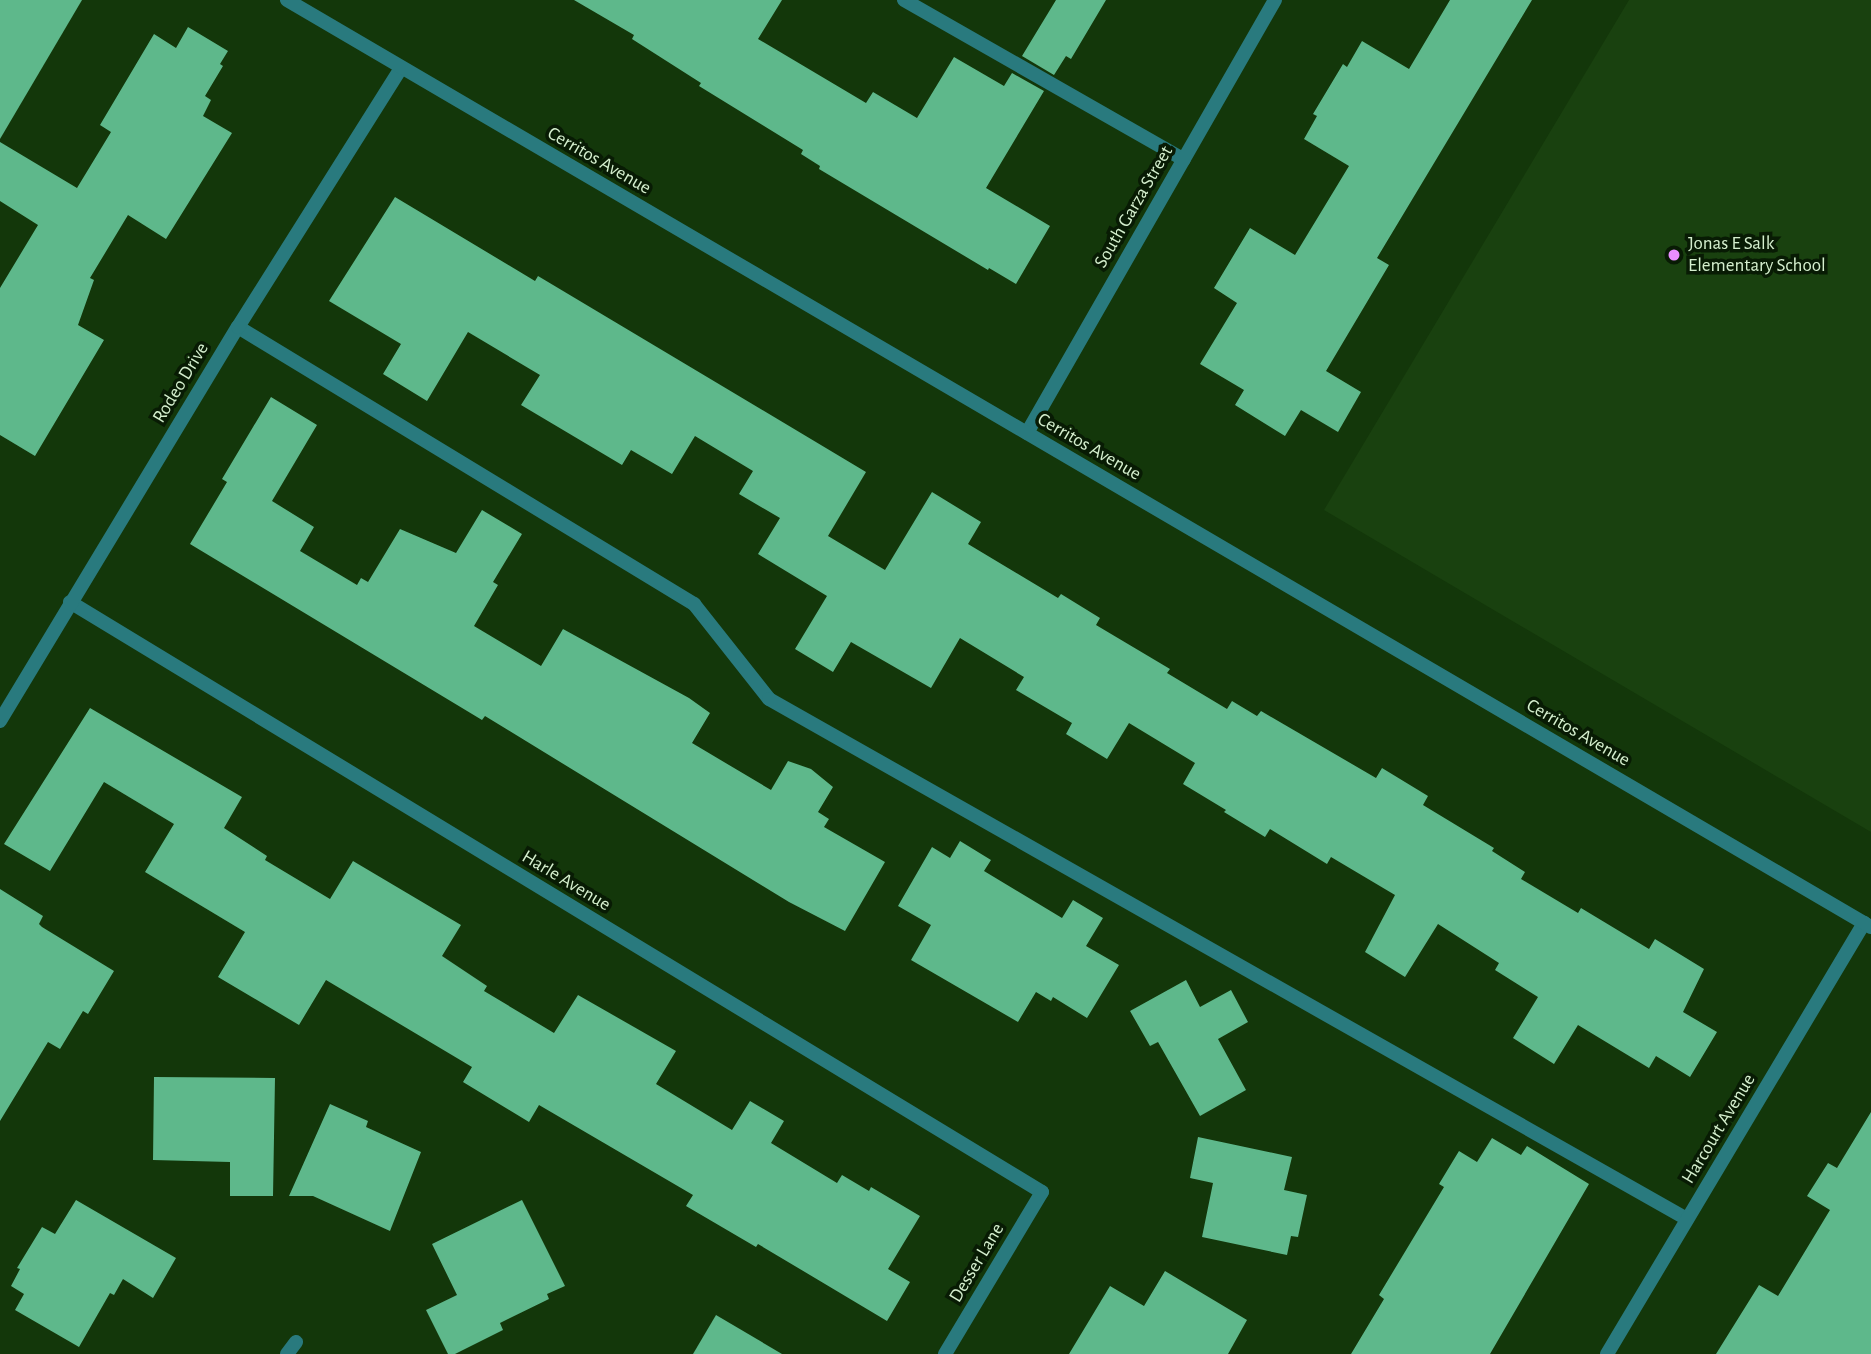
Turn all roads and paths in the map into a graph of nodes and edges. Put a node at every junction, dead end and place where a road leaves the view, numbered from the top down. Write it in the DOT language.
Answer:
graph roads {
  1 [pos="287,0"];
  2 [pos="904,0"];
  3 [pos="1275,0"];
  4 [pos="401,68"];
  5 [pos="1184,160"];
  6 [pos="238,327"];
  7 [pos="1027,433"];
  8 [pos="70,602"];
  9 [pos="0,721"];
  10 [pos="1868,925"];
  11 [pos="1042,1192"];
  12 [pos="1687,1219"];
  13 [pos="945,1354"];
  14 [pos="1607,1354"];
  1 -- 4 [label="street, Cerritos Avenue"];
  2 -- 5 [label="street"];
  3 -- 5 [label="street, South Garza Street"];
  4 -- 6 [label="street, Rodeo Drive"];
  4 -- 7 [label="street, Cerritos Avenue"];
  5 -- 7 [label="street, South Garza Street"];
  6 -- 8 [label="street, Rodeo Drive"];
  6 -- 12 [label="street"];
  7 -- 10 [label="street, Cerritos Avenue"];
  8 -- 9 [label="street, Rodeo Drive"];
  8 -- 11 [label="street, Harle Avenue"];
  10 -- 12 [label="street, Harcourt Avenue"];
  11 -- 13 [label="street, Desser Lane"];
  12 -- 14 [label="street, Harcourt Avenue"];
}
